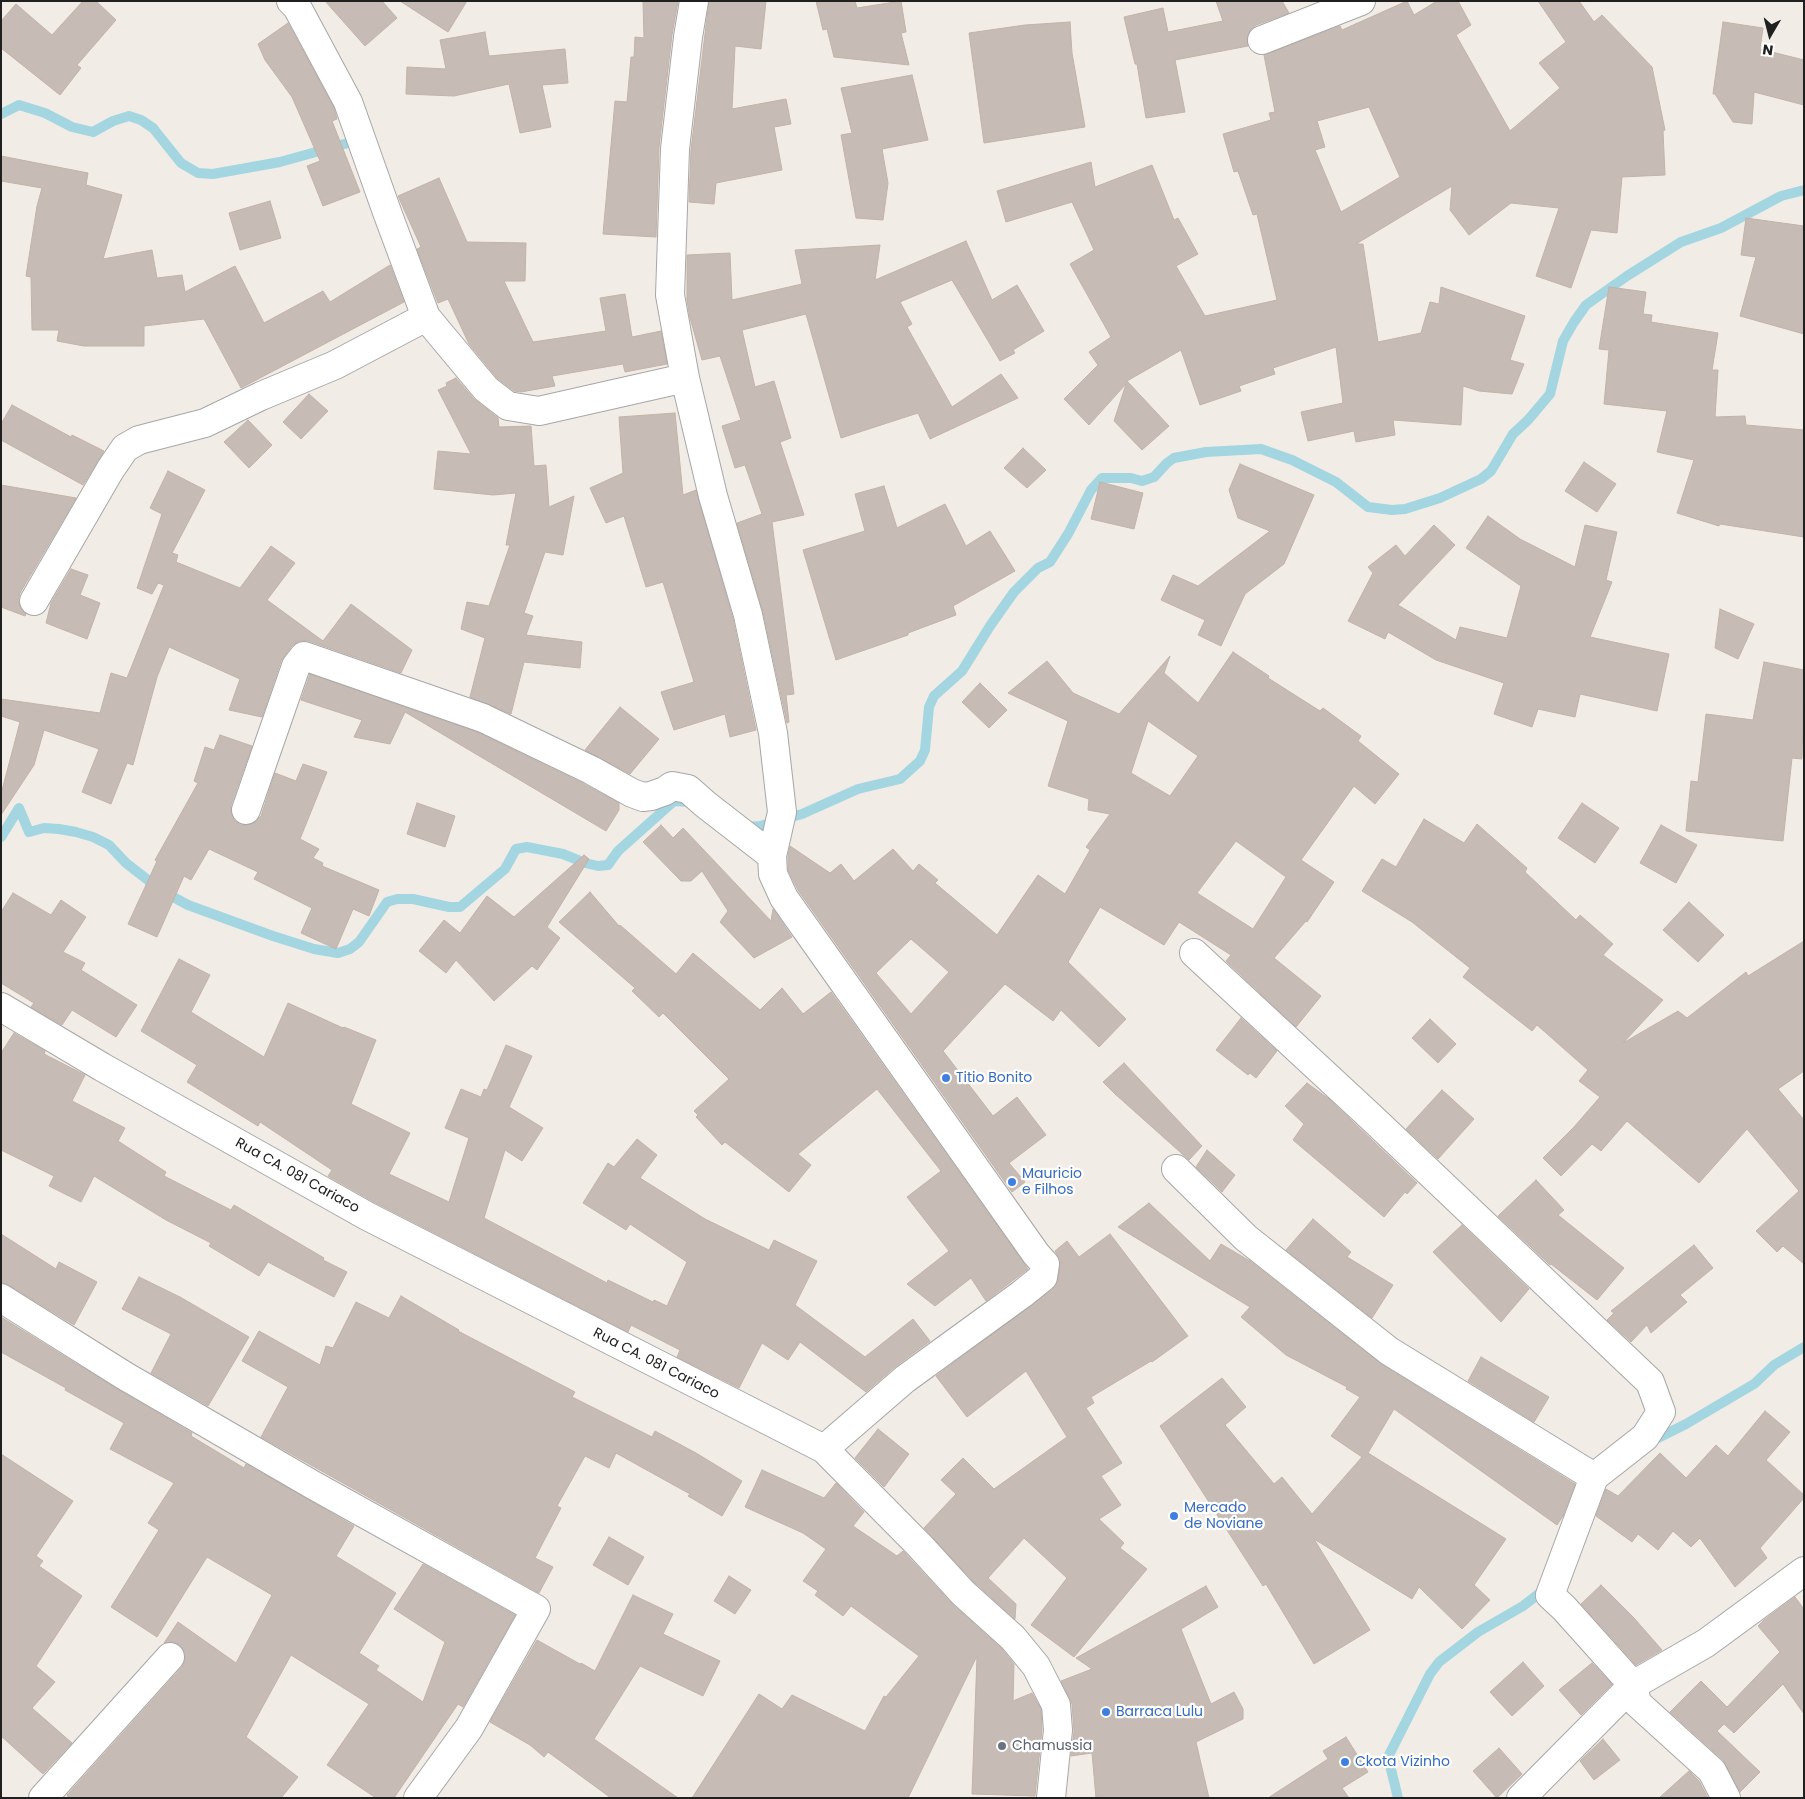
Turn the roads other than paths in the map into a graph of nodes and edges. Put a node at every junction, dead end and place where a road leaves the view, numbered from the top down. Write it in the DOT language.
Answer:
graph roads {
  1 [pos="694,1"];
  2 [pos="1361,1"];
  3 [pos="296,3"];
  4 [pos="1262,40"];
  5 [pos="426,317"];
  6 [pos="685,378"];
  7 [pos="34,601"];
  8 [pos="246,810"];
  9 [pos="772,856"];
  10 [pos="1194,953"];
  11 [pos="1,1007"];
  12 [pos="1176,1169"];
  13 [pos="1,1298"];
  14 [pos="824,1449"];
  15 [pos="1594,1477"];
  16 [pos="1804,1571"];
  17 [pos="170,1656"];
  18 [pos="1634,1685"];
  19 [pos="43,1798"];
  20 [pos="418,1798"];
  21 [pos="1051,1798"];
  22 [pos="1521,1798"];
  23 [pos="1726,1798"];
  1 -- 6 [label="street"];
  2 -- 4 [label="street"];
  3 -- 5 [label="street"];
  5 -- 6 [label="street"];
  5 -- 7 [label="street"];
  6 -- 9 [label="street"];
  8 -- 9 [label="street"];
  9 -- 14 [label="street"];
  10 -- 15 [label="street"];
  11 -- 14 [label="street, Rua CA. 081 Cariaco"];
  12 -- 15 [label="street"];
  13 -- 20 [label="street"];
  14 -- 21 [label="street, Rua CA. 081 Cariaco"];
  15 -- 18 [label="street"];
  16 -- 18 [label="street"];
  17 -- 19 [label="street"];
  18 -- 22 [label="street"];
  18 -- 23 [label="street"];
}
